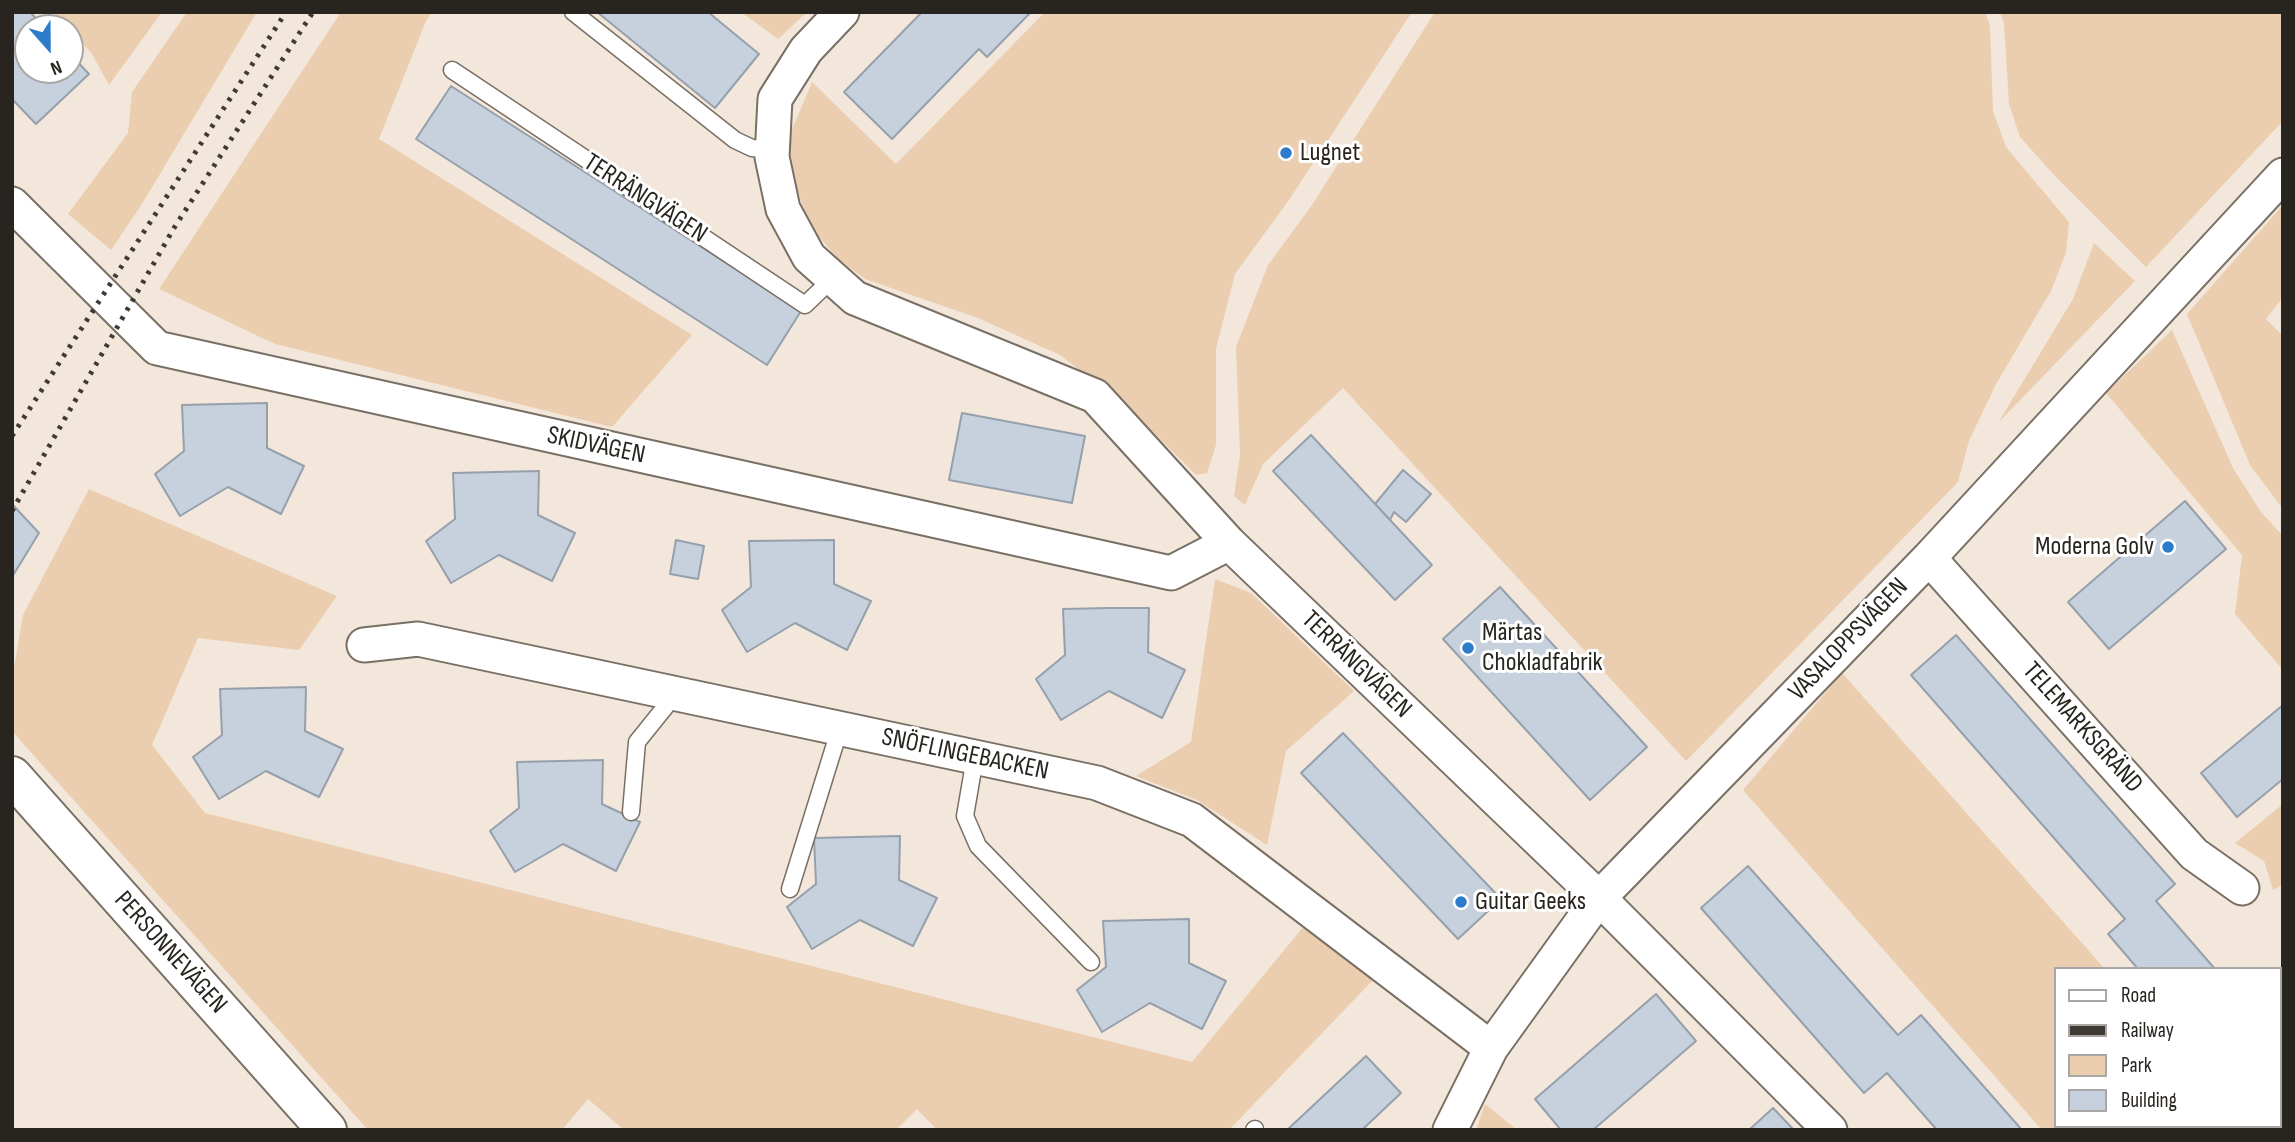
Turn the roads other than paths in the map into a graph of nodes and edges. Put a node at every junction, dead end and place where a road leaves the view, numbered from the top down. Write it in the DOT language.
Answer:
graph roads {
  1 [pos="573,12"];
  2 [pos="842,12"];
  3 [pos="452,70"];
  4 [pos="773,150"];
  5 [pos="2283,175"];
  6 [pos="12,204"];
  7 [pos="833,278"];
  8 [pos="1229,543"];
  9 [pos="1928,558"];
  10 [pos="364,645"];
  11 [pos="671,693"];
  12 [pos="837,728"];
  13 [pos="975,758"];
  14 [pos="12,776"];
  15 [pos="631,812"];
  16 [pos="2242,888"];
  17 [pos="790,889"];
  18 [pos="1599,898"];
  19 [pos="1091,962"];
  20 [pos="1491,1048"];
  21 [pos="327,1130"];
  22 [pos="1450,1130"];
  23 [pos="1830,1130"];
  1 -- 4 [label="lane"];
  2 -- 4 [label="street, TERRÄNGVÄGEN"];
  3 -- 7 [label="lane, TERRÄNGVÄGEN"];
  4 -- 7 [label="street, TERRÄNGVÄGEN"];
  5 -- 9 [label="street, VASALOPPSVÄGEN"];
  6 -- 8 [label="street, SKIDVÄGEN"];
  7 -- 8 [label="street, TERRÄNGVÄGEN"];
  8 -- 18 [label="street, TERRÄNGVÄGEN"];
  9 -- 16 [label="street, TELEMARKSGRÄND"];
  9 -- 18 [label="street, VASALOPPSVÄGEN"];
  10 -- 11 [label="street, SNÖFLINGEBACKEN"];
  11 -- 12 [label="street, SNÖFLINGEBACKEN"];
  11 -- 15 [label="lane"];
  12 -- 13 [label="street, SNÖFLINGEBACKEN"];
  12 -- 17 [label="lane"];
  13 -- 19 [label="lane"];
  13 -- 20 [label="street, SNÖFLINGEBACKEN"];
  14 -- 21 [label="street, PERSONNEVÄGEN"];
  18 -- 20 [label="street, VASALOPPSVÄGEN"];
  18 -- 23 [label="street, TERRÄNGVÄGEN"];
  20 -- 22 [label="street, VASALOPPSVÄGEN"];
}
